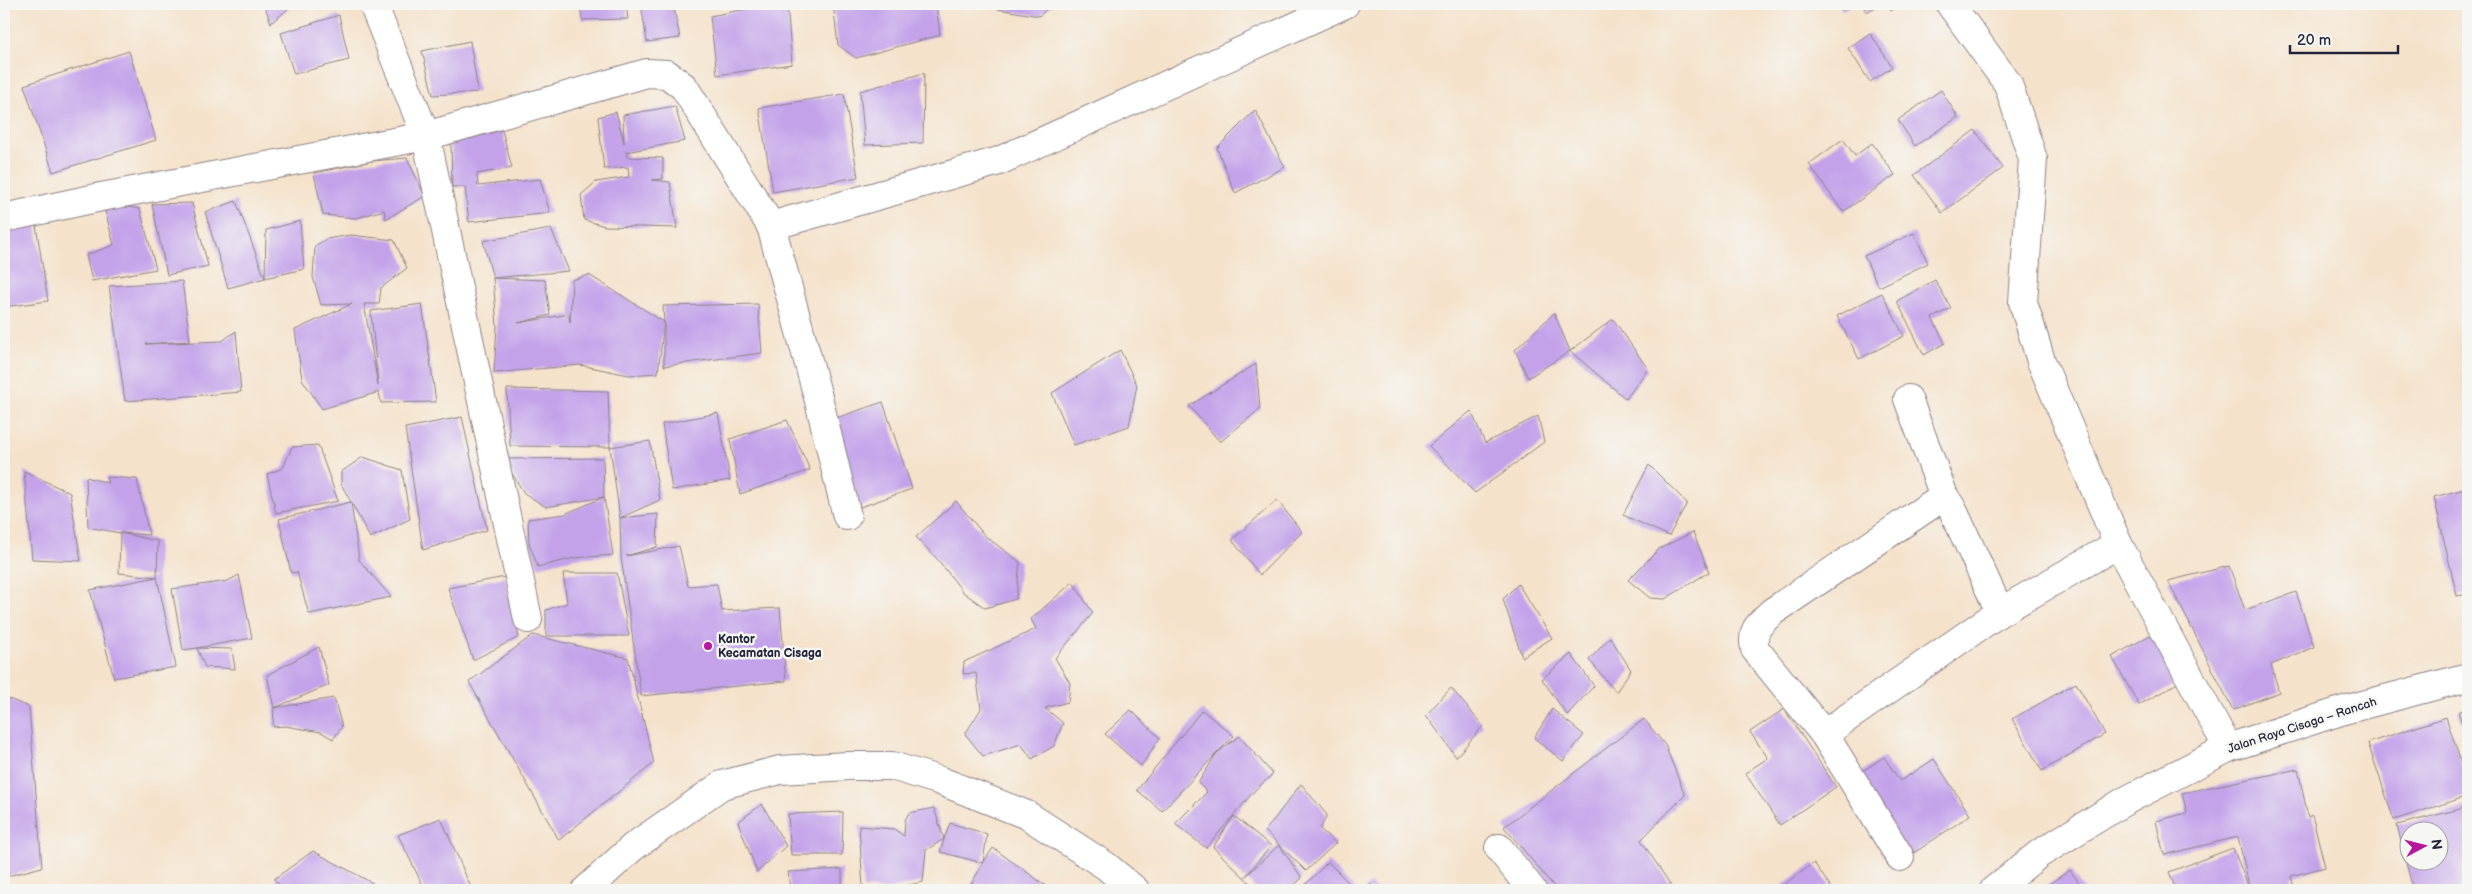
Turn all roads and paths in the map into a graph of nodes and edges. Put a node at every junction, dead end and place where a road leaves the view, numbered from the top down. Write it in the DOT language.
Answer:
graph roads {
  1 [pos="373,4"];
  2 [pos="1345,4"];
  3 [pos="1950,4"];
  4 [pos="426,136"];
  5 [pos="4,218"];
  6 [pos="771,226"];
  7 [pos="1908,399"];
  8 [pos="1944,496"];
  9 [pos="847,516"];
  10 [pos="2118,544"];
  11 [pos="2000,612"];
  12 [pos="528,619"];
  13 [pos="2468,677"];
  14 [pos="1824,734"];
  15 [pos="2228,748"];
  16 [pos="1499,848"];
  17 [pos="1900,858"];
  18 [pos="586,890"];
  19 [pos="1135,890"];
  20 [pos="1532,890"];
  21 [pos="1994,890"];
  1 -- 4 [label="street"];
  2 -- 6 [label="street"];
  3 -- 10 [label="street"];
  4 -- 5 [label="street"];
  4 -- 6 [label="street"];
  4 -- 12 [label="street"];
  6 -- 9 [label="street"];
  7 -- 8 [label="street"];
  8 -- 11 [label="street"];
  8 -- 14 [label="street"];
  10 -- 11 [label="street"];
  10 -- 15 [label="street"];
  11 -- 14 [label="street"];
  13 -- 15 [label="street, Jalan Raya Cisaga – Rancah"];
  14 -- 17 [label="street"];
  15 -- 21 [label="street, Jalan Raya Cisaga – Rancah"];
  16 -- 20 [label="street"];
  18 -- 19 [label="street"];
}
